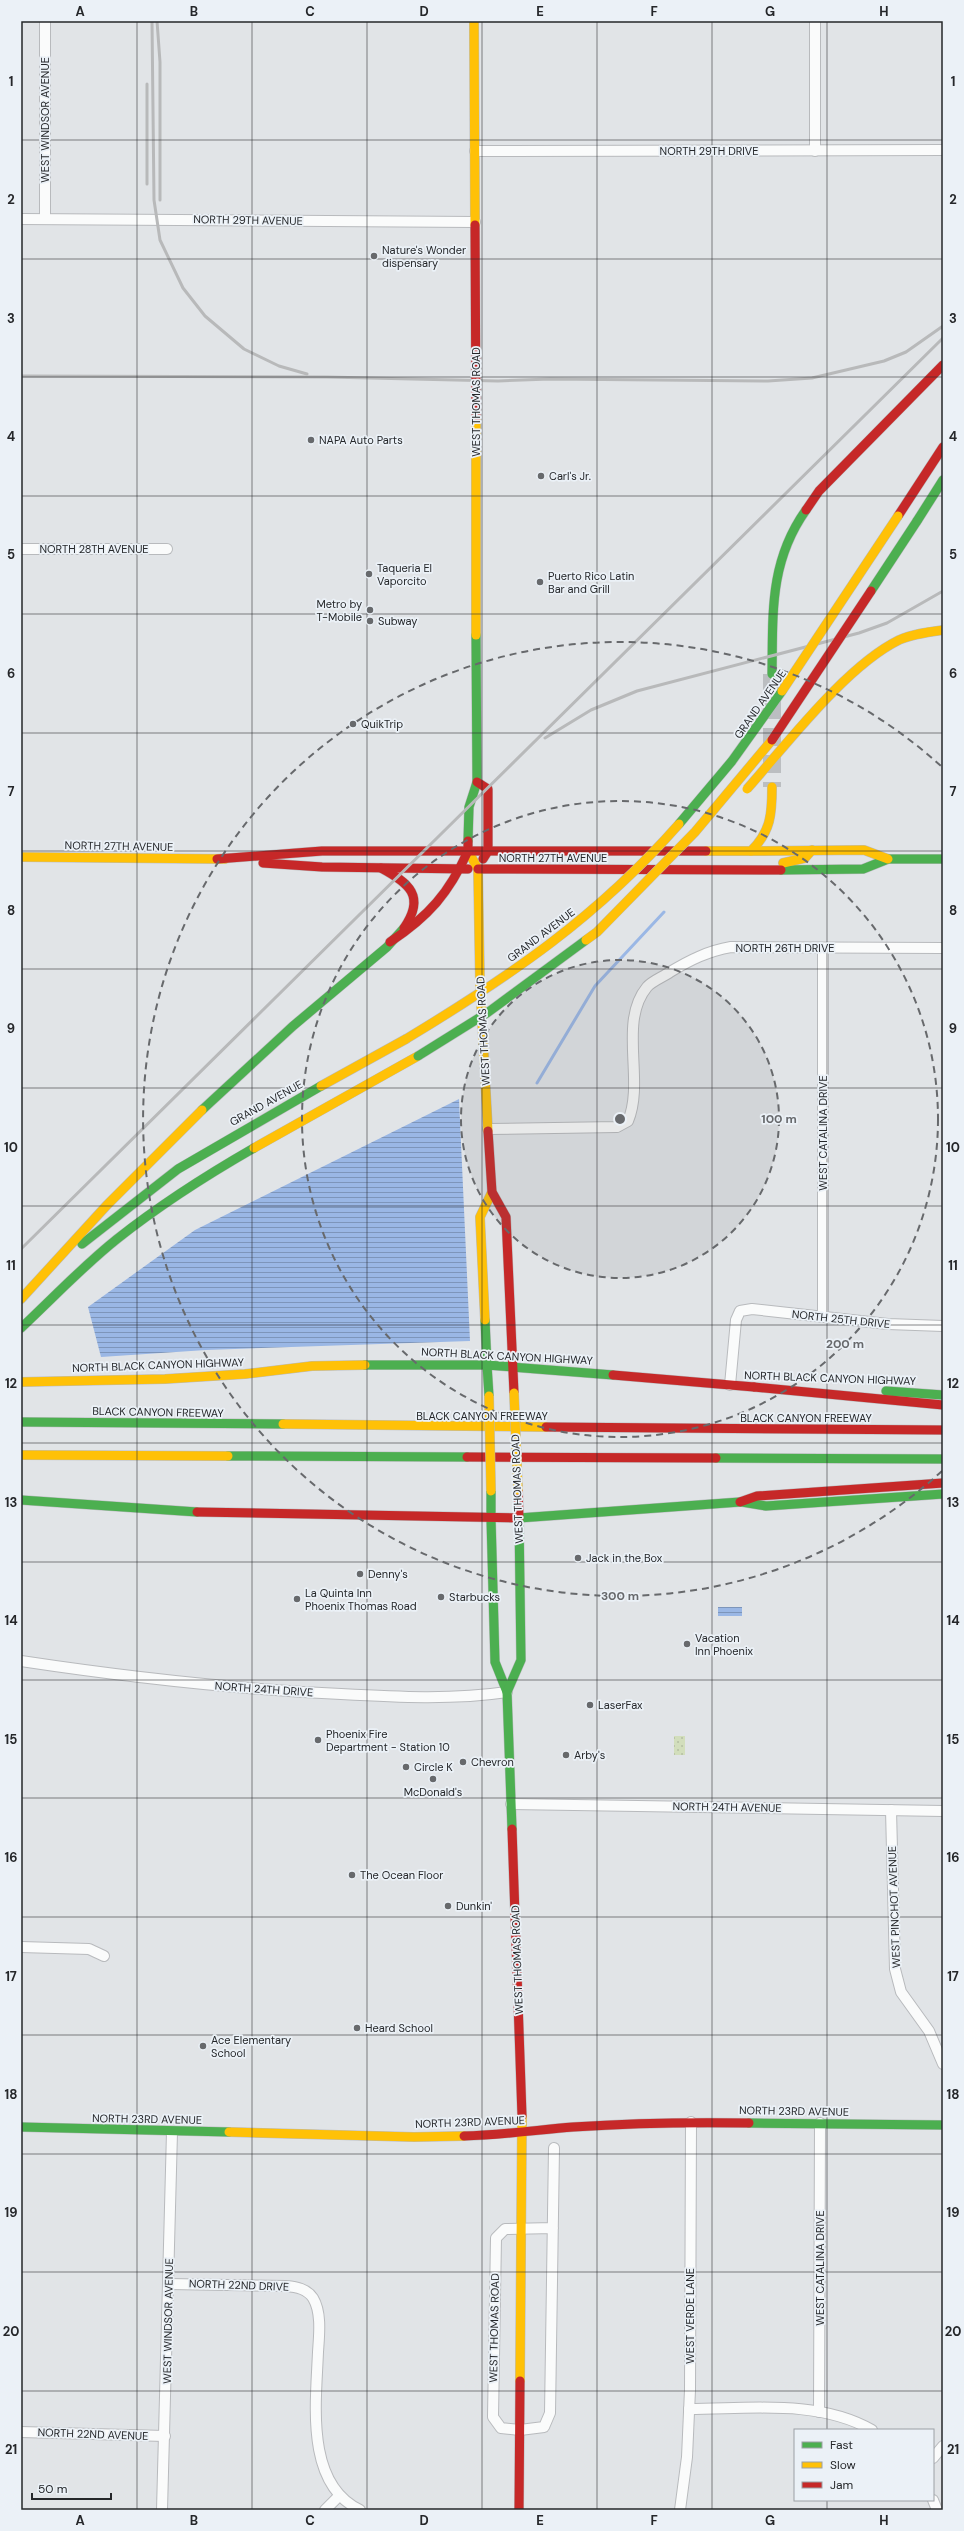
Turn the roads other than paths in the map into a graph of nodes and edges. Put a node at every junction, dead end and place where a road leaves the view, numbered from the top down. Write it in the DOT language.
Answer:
graph roads {
  1 [pos="45,21"];
  2 [pos="474,21"];
  3 [pos="815,21"];
  4 [pos="943,150"];
  5 [pos="475,151"];
  6 [pos="815,151"];
  7 [pos="21,219"];
  8 [pos="45,219"];
  9 [pos="475,222"];
  10 [pos="943,365"];
  11 [pos="943,447"];
  12 [pos="943,480"];
  13 [pos="21,549"];
  14 [pos="167,549"];
  15 [pos="943,630"];
  16 [pos="772,674"];
  17 [pos="477,782"];
  18 [pos="772,787"];
  19 [pos="738,798"];
  20 [pos="717,821"];
  21 [pos="812,850"];
  22 [pos="468,851"];
  23 [pos="488,851"];
  24 [pos="751,851"];
  25 [pos="21,857"];
  26 [pos="217,859"];
  27 [pos="888,859"];
  28 [pos="943,859"];
  29 [pos="381,868"];
  30 [pos="460,869"];
  31 [pos="478,869"];
  32 [pos="739,871"];
  33 [pos="609,921"];
  34 [pos="390,942"];
  35 [pos="823,948"];
  36 [pos="943,948"];
  37 [pos="488,1129"];
  38 [pos="492,1192"];
  39 [pos="21,1300"];
  40 [pos="823,1317"];
  41 [pos="943,1326"];
  42 [pos="21,1328"];
  43 [pos="487,1365"];
  44 [pos="514,1366"];
  45 [pos="21,1382"];
  46 [pos="730,1385"];
  47 [pos="754,1387"];
  48 [pos="943,1395"];
  49 [pos="943,1405"];
  50 [pos="21,1422"];
  51 [pos="943,1430"];
  52 [pos="477,1446"];
  53 [pos="524,1446"];
  54 [pos="21,1454"];
  55 [pos="943,1459"];
  56 [pos="943,1483"];
  57 [pos="943,1494"];
  58 [pos="21,1500"];
  59 [pos="740,1502"];
  60 [pos="519,1518"];
  61 [pos="491,1519"];
  62 [pos="21,1661"];
  63 [pos="507,1692"];
  64 [pos="511,1804"];
  65 [pos="891,1810"];
  66 [pos="943,1811"];
  67 [pos="21,1947"];
  68 [pos="104,1956"];
  69 [pos="943,2064"];
  70 [pos="691,2122"];
  71 [pos="820,2124"];
  72 [pos="943,2125"];
  73 [pos="21,2127"];
  74 [pos="172,2132"];
  75 [pos="524,2133"];
  76 [pos="554,2148"];
  77 [pos="523,2228"];
  78 [pos="553,2228"];
  79 [pos="169,2284"];
  80 [pos="690,2408"];
  81 [pos="819,2412"];
  82 [pos="870,2429"];
  83 [pos="520,2430"];
  84 [pos="21,2432"];
  85 [pos="165,2436"];
  86 [pos="943,2446"];
  87 [pos="934,2457"];
  88 [pos="339,2496"];
  89 [pos="162,2510"];
  90 [pos="325,2510"];
  91 [pos="360,2510"];
  92 [pos="519,2510"];
  93 [pos="680,2510"];
  1 -- 8 [label="street, WEST WINDSOR AVENUE"];
  2 -- 5 [label="main road, WEST THOMAS ROAD"];
  3 -- 6 [label="street"];
  4 -- 6 [label="street, NORTH 29TH DRIVE"];
  5 -- 6 [label="street, NORTH 29TH DRIVE"];
  5 -- 9 [label="main road, WEST THOMAS ROAD"];
  7 -- 8 [label="street, NORTH 29TH AVENUE"];
  8 -- 9 [label="street, NORTH 29TH AVENUE"];
  9 -- 17 [label="main road, WEST THOMAS ROAD"];
  10 -- 16 [label="main road"];
  11 -- 39 [label="main road, GRAND AVENUE, bridge"];
  12 -- 33 [label="main road, bridge"];
  13 -- 14 [label="street, NORTH 28TH AVENUE"];
  15 -- 19 [label="main road, bridge"];
  17 -- 22 [label="main road, WEST THOMAS ROAD"];
  17 -- 23 [label="main road"];
  18 -- 24 [label="main road"];
  20 -- 33 [label="main road, bridge"];
  21 -- 24 [label="main road, NORTH 27TH AVENUE"];
  21 -- 27 [label="main road, NORTH 27TH AVENUE"];
  21 -- 32 [label="main road"];
  22 -- 23 [label="main road, NORTH 27TH AVENUE"];
  22 -- 26 [label="main road, NORTH 27TH AVENUE"];
  22 -- 30 [label="main road"];
  22 -- 31 [label="main road, WEST THOMAS ROAD"];
  23 -- 24 [label="main road, NORTH 27TH AVENUE"];
  23 -- 31 [label="main road"];
  25 -- 26 [label="main road, NORTH 27TH AVENUE"];
  26 -- 29 [label="main road, NORTH 27TH AVENUE"];
  27 -- 28 [label="main road, NORTH 27TH AVENUE"];
  27 -- 32 [label="main road, NORTH 27TH AVENUE"];
  29 -- 30 [label="main road, NORTH 27TH AVENUE"];
  29 -- 34 [label="main road"];
  30 -- 31 [label="main road, NORTH 27TH AVENUE"];
  30 -- 34 [label="main road"];
  31 -- 32 [label="main road, NORTH 27TH AVENUE"];
  31 -- 37 [label="main road, WEST THOMAS ROAD"];
  33 -- 42 [label="main road, bridge"];
  34 -- 39 [label="main road"];
  35 -- 36 [label="street, NORTH 26TH DRIVE"];
  35 -- 37 [label="street, NORTH 26TH DRIVE"];
  35 -- 40 [label="street, WEST CATALINA DRIVE"];
  37 -- 38 [label="main road, WEST THOMAS ROAD"];
  38 -- 43 [label="main road, WEST THOMAS ROAD"];
  38 -- 44 [label="main road, WEST THOMAS ROAD"];
  40 -- 41 [label="street, NORTH 25TH DRIVE"];
  40 -- 46 [label="street, NORTH 25TH DRIVE"];
  43 -- 44 [label="main road, NORTH BLACK CANYON HIGHWAY"];
  43 -- 45 [label="main road, NORTH BLACK CANYON HIGHWAY"];
  43 -- 61 [label="main road, WEST THOMAS ROAD, bridge"];
  44 -- 46 [label="main road, NORTH BLACK CANYON HIGHWAY"];
  44 -- 60 [label="main road, WEST THOMAS ROAD, bridge"];
  46 -- 47 [label="main road, NORTH BLACK CANYON HIGHWAY"];
  47 -- 48 [label="main road, NORTH BLACK CANYON HIGHWAY"];
  47 -- 49 [label="main road"];
  50 -- 51 [label="main road, BLACK CANYON FREEWAY"];
  52 -- 53 [label="main road"];
  54 -- 55 [label="main road"];
  56 -- 59 [label="main road"];
  57 -- 59 [label="main road"];
  58 -- 61 [label="main road"];
  59 -- 60 [label="main road"];
  60 -- 61 [label="main road"];
  60 -- 63 [label="main road, WEST THOMAS ROAD"];
  61 -- 63 [label="main road, WEST THOMAS ROAD"];
  62 -- 63 [label="street, NORTH 24TH DRIVE"];
  63 -- 64 [label="main road, WEST THOMAS ROAD"];
  64 -- 65 [label="street, NORTH 24TH AVENUE"];
  64 -- 75 [label="main road, WEST THOMAS ROAD"];
  65 -- 66 [label="street, NORTH 24TH AVENUE"];
  65 -- 69 [label="street, WEST PINCHOT AVENUE"];
  67 -- 68 [label="street"];
  70 -- 71 [label="main road, NORTH 23RD AVENUE"];
  70 -- 75 [label="main road, NORTH 23RD AVENUE"];
  70 -- 80 [label="street, WEST VERDE LANE"];
  71 -- 72 [label="main road, NORTH 23RD AVENUE"];
  71 -- 81 [label="street, WEST CATALINA DRIVE"];
  73 -- 74 [label="main road, NORTH 23RD AVENUE"];
  74 -- 75 [label="main road, NORTH 23RD AVENUE"];
  74 -- 79 [label="street, WEST WINDSOR AVENUE"];
  75 -- 77 [label="main road, WEST THOMAS ROAD"];
  76 -- 78 [label="street, WEST THOMAS ROAD"];
  77 -- 78 [label="street, WEST THOMAS ROAD"];
  77 -- 83 [label="main road, WEST THOMAS ROAD"];
  77 -- 83 [label="street, WEST THOMAS ROAD"];
  78 -- 83 [label="street, WEST THOMAS ROAD"];
  79 -- 85 [label="street, WEST WINDSOR AVENUE"];
  79 -- 88 [label="street, NORTH 22ND DRIVE"];
  80 -- 81 [label="street"];
  80 -- 93 [label="street, WEST VERDE LANE"];
  81 -- 82 [label="street"];
  83 -- 92 [label="main road, WEST THOMAS ROAD"];
  84 -- 85 [label="street, NORTH 22ND AVENUE"];
  85 -- 89 [label="street, WEST WINDSOR AVENUE"];
  86 -- 87 [label="street"];
  88 -- 90 [label="street"];
  88 -- 91 [label="street"];
}
